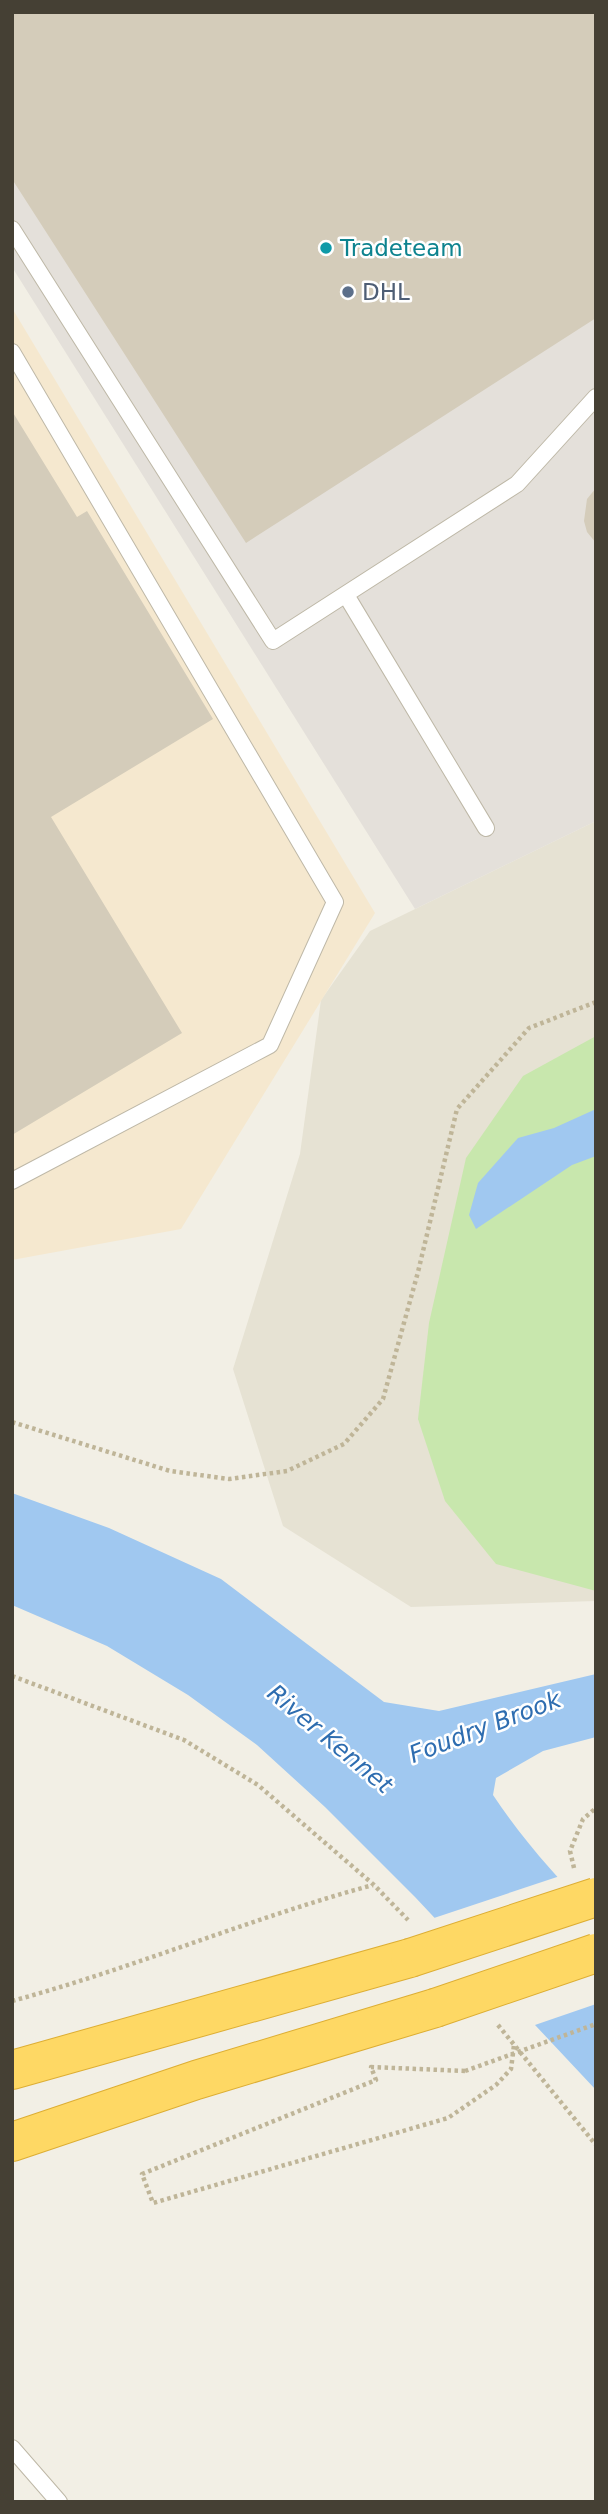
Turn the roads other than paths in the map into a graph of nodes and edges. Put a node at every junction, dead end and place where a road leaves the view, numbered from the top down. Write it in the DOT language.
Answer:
graph roads {
  1 [pos="12,229"];
  2 [pos="12,352"];
  3 [pos="596,397"];
  4 [pos="346,595"];
  5 [pos="486,828"];
  6 [pos="12,1181"];
  7 [pos="596,1897"];
  8 [pos="596,1953"];
  9 [pos="12,2070"];
  10 [pos="12,2142"];
  11 [pos="12,2448"];
  12 [pos="59,2502"];
  1 -- 4 [label="lane"];
  2 -- 6 [label="lane"];
  3 -- 4 [label="lane"];
  4 -- 5 [label="lane"];
  7 -- 9 [label="highway, bridge"];
  8 -- 10 [label="highway, bridge"];
  11 -- 12 [label="lane"];
}
